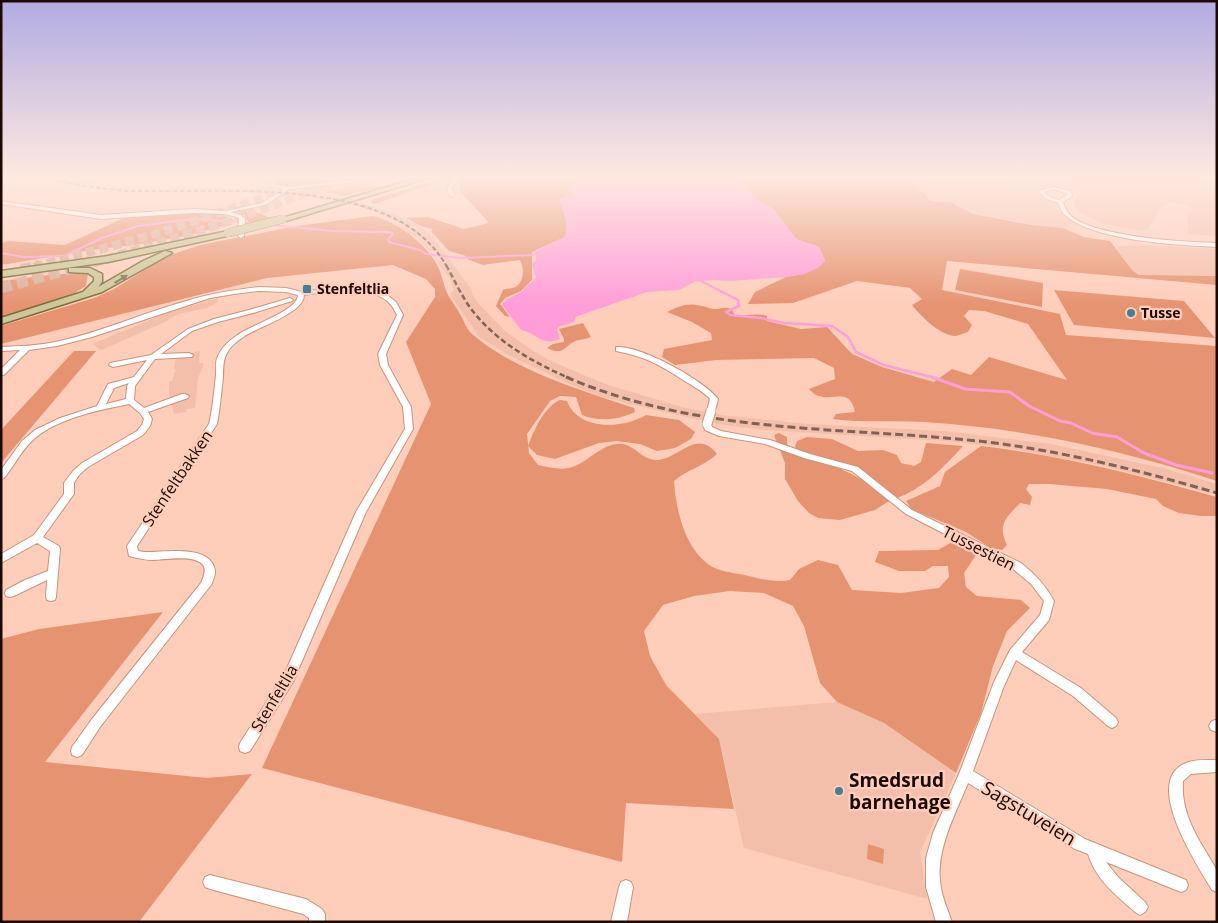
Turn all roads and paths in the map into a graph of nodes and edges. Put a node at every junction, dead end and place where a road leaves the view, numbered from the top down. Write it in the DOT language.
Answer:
graph roads {
  1 [pos="242,220"];
  2 [pos="280,220"];
  3 [pos="1076,220"];
  4 [pos="241,236"];
  5 [pos="203,239"];
  6 [pos="1217,245"];
  7 [pos="14,273"];
  8 [pos="1,274"];
  9 [pos="300,294"];
  10 [pos="77,298"];
  11 [pos="290,300"];
  12 [pos="1,322"];
  13 [pos="26,348"];
  14 [pos="1,349"];
  15 [pos="619,349"];
  16 [pos="189,355"];
  17 [pos="153,357"];
  18 [pos="112,365"];
  19 [pos="1,373"];
  20 [pos="136,379"];
  21 [pos="185,396"];
  22 [pos="130,401"];
  23 [pos="100,407"];
  24 [pos="143,411"];
  25 [pos="1,476"];
  26 [pos="37,538"];
  27 [pos="1,559"];
  28 [pos="52,574"];
  29 [pos="10,593"];
  30 [pos="51,597"];
  31 [pos="1014,653"];
  32 [pos="1112,722"];
  33 [pos="245,747"];
  34 [pos="77,751"];
  35 [pos="1217,766"];
  36 [pos="965,774"];
  37 [pos="1094,850"];
  38 [pos="210,882"];
  39 [pos="1181,885"];
  40 [pos="1217,885"];
  41 [pos="626,887"];
  42 [pos="1140,907"];
  43 [pos="317,922"];
  44 [pos="619,922"];
  45 [pos="944,922"];
  1 -- 4 [label="street"];
  2 -- 5 [label="main road, bridge"];
  3 -- 6 [label="street"];
  5 -- 7 [label="main road"];
  10 -- 5 [label="main road, one-way"];
  7 -- 8 [label="main road"];
  7 -- 10 [label="main road"];
  9 -- 13 [label="street"];
  9 -- 33 [label="street, Stenfeltlia"];
  9 -- 34 [label="street, Stenfeltbakken"];
  10 -- 12 [label="main road"];
  11 -- 17 [label="street"];
  13 -- 14 [label="street"];
  13 -- 19 [label="street"];
  15 -- 31 [label="street, Tussestien, bridge"];
  16 -- 17 [label="street"];
  17 -- 18 [label="street"];
  17 -- 20 [label="street"];
  20 -- 22 [label="street"];
  20 -- 23 [label="street"];
  21 -- 24 [label="street"];
  22 -- 23 [label="street"];
  22 -- 24 [label="street"];
  23 -- 25 [label="street"];
  24 -- 26 [label="street"];
  26 -- 27 [label="street"];
  26 -- 28 [label="street"];
  28 -- 29 [label="street"];
  28 -- 30 [label="street"];
  31 -- 32 [label="street"];
  31 -- 36 [label="street, Tussestien"];
  35 -- 40 [label="street"];
  36 -- 37 [label="street, Sagstuveien"];
  36 -- 45 [label="street, Tussestien"];
  37 -- 39 [label="street, Sagstuveien"];
  37 -- 42 [label="street, Sagstuveien"];
  38 -- 43 [label="street"];
  41 -- 44 [label="street"];
}
